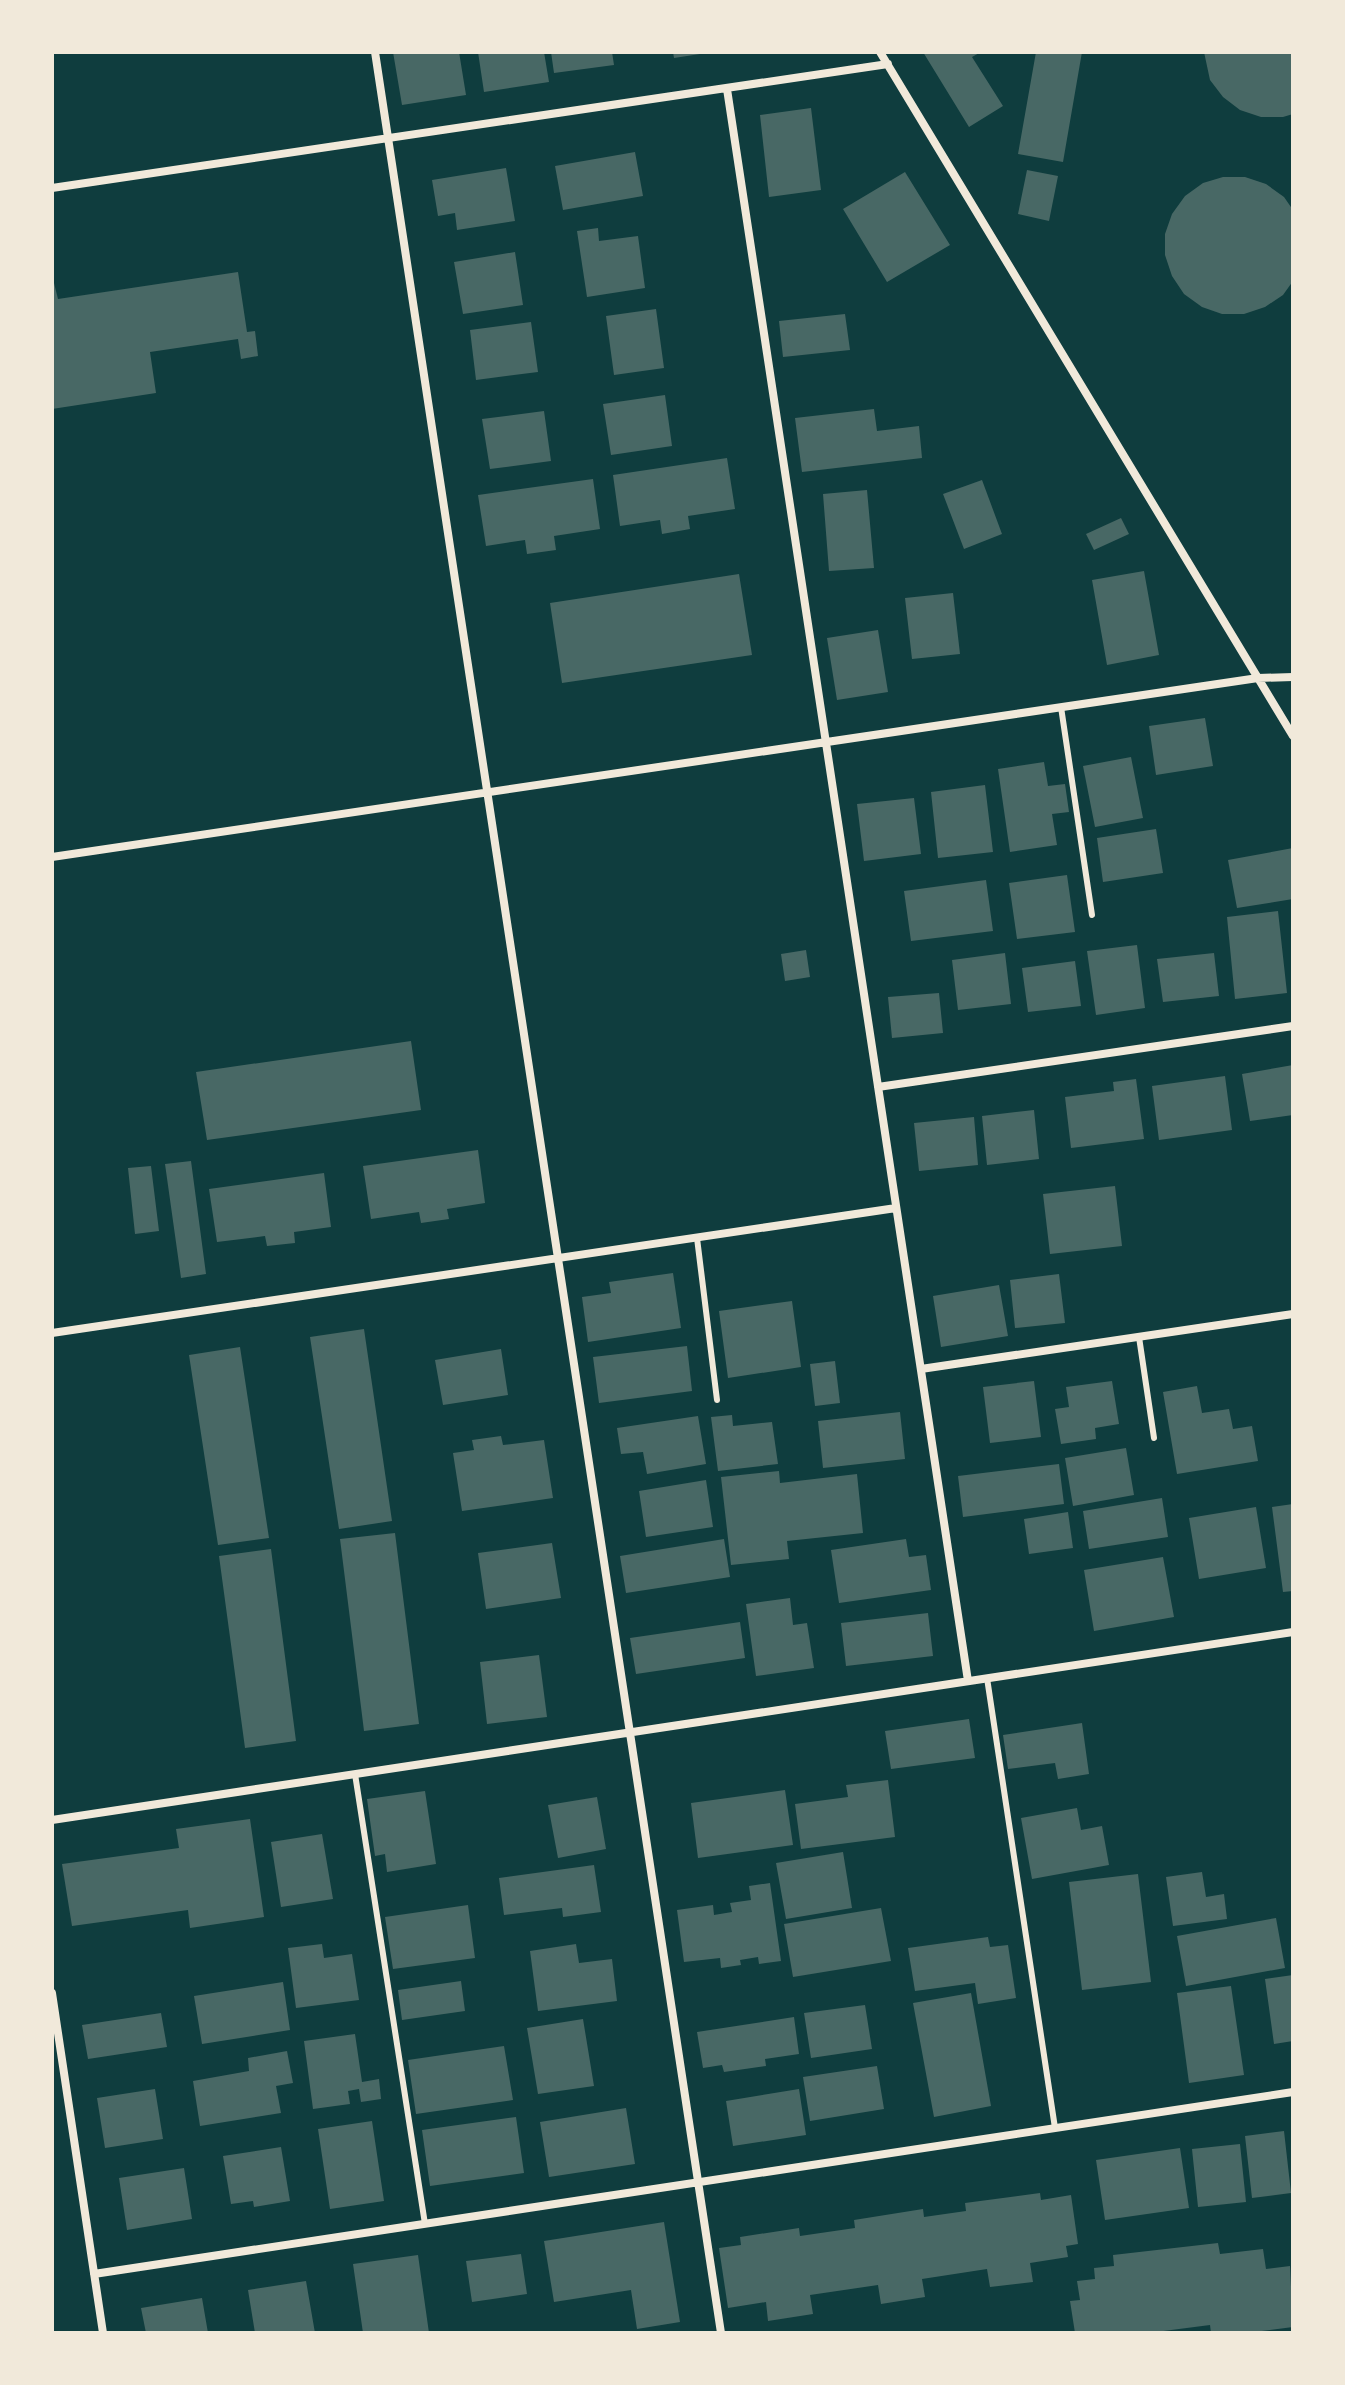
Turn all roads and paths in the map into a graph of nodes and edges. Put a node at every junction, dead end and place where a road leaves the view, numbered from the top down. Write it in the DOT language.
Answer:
graph roads {
  1 [pos="375,52"];
  2 [pos="880,52"];
  3 [pos="888,64"];
  4 [pos="727,89"];
  5 [pos="388,139"];
  6 [pos="52,188"];
  7 [pos="1293,677"];
  8 [pos="1258,678"];
  9 [pos="1061,707"];
  10 [pos="1293,736"];
  11 [pos="826,742"];
  12 [pos="487,793"];
  13 [pos="52,857"];
  14 [pos="1092,915"];
  15 [pos="1293,1026"];
  16 [pos="878,1087"];
  17 [pos="896,1208"];
  18 [pos="697,1238"];
  19 [pos="558,1259"];
  20 [pos="1293,1314"];
  21 [pos="52,1333"];
  22 [pos="1139,1337"];
  23 [pos="921,1369"];
  24 [pos="717,1400"];
  25 [pos="1154,1438"];
  26 [pos="1293,1632"];
  27 [pos="987,1678"];
  28 [pos="968,1681"];
  29 [pos="630,1732"];
  30 [pos="355,1774"];
  31 [pos="52,1820"];
  32 [pos="52,1993"];
  33 [pos="1293,2092"];
  34 [pos="1055,2128"];
  35 [pos="698,2182"];
  36 [pos="425,2224"];
  37 [pos="94,2274"];
  38 [pos="103,2333"];
  39 [pos="721,2333"];
  1 -- 5 [label="street"];
  2 -- 3 [label="street"];
  3 -- 4 [label="street"];
  3 -- 8 [label="street"];
  4 -- 5 [label="street"];
  4 -- 11 [label="street"];
  5 -- 6 [label="street"];
  5 -- 12 [label="street"];
  7 -- 8 [label="street"];
  8 -- 9 [label="street"];
  8 -- 10 [label="street"];
  9 -- 11 [label="street"];
  9 -- 14 [label="lane"];
  11 -- 12 [label="street"];
  11 -- 16 [label="street"];
  12 -- 13 [label="street"];
  12 -- 19 [label="street"];
  15 -- 16 [label="street"];
  16 -- 17 [label="street"];
  17 -- 18 [label="street"];
  17 -- 23 [label="street"];
  18 -- 19 [label="street"];
  18 -- 24 [label="lane"];
  19 -- 21 [label="street"];
  19 -- 29 [label="street"];
  20 -- 22 [label="street"];
  22 -- 23 [label="street"];
  22 -- 25 [label="lane"];
  23 -- 28 [label="street"];
  26 -- 27 [label="street"];
  27 -- 28 [label="street"];
  27 -- 34 [label="lane"];
  28 -- 29 [label="street"];
  29 -- 30 [label="street"];
  29 -- 35 [label="street"];
  30 -- 31 [label="street"];
  30 -- 36 [label="lane"];
  32 -- 37 [label="street"];
  33 -- 34 [label="street"];
  34 -- 35 [label="street"];
  35 -- 36 [label="street"];
  35 -- 39 [label="street"];
  36 -- 37 [label="street"];
  37 -- 38 [label="street"];
}
